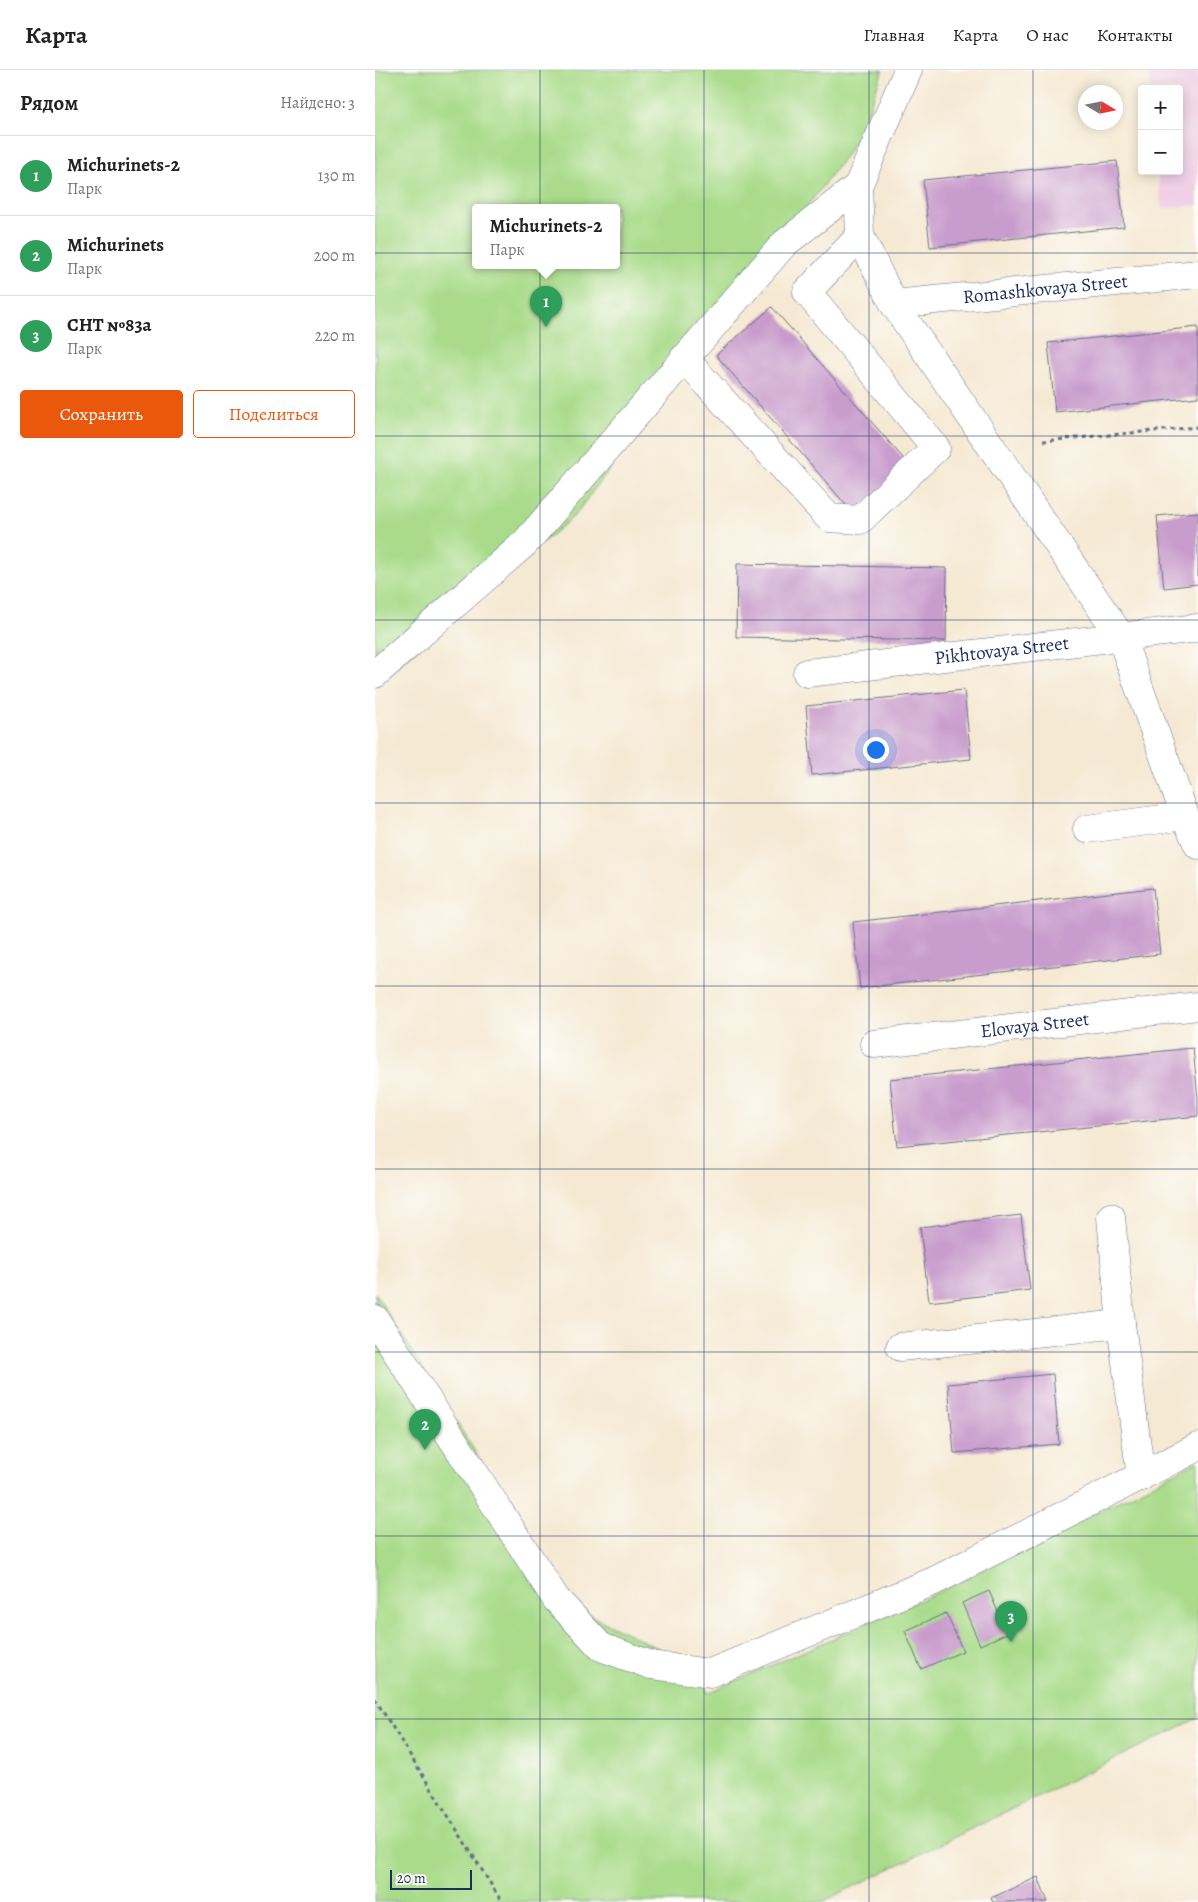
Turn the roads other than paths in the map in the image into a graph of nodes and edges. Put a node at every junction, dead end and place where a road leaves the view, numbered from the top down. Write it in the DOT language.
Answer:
graph roads {
  1 [pos="907,70"];
  2 [pos="858,186"];
  3 [pos="860,236"];
  4 [pos="1198,274"];
  5 [pos="894,304"];
  6 [pos="684,358"];
  7 [pos="1198,628"];
  8 [pos="1121,636"];
  9 [pos="807,673"];
  10 [pos="375,674"];
  11 [pos="1087,829"];
  12 [pos="1194,832"];
  13 [pos="1198,1006"];
  14 [pos="874,1044"];
  15 [pos="1111,1217"];
  16 [pos="375,1319"];
  17 [pos="1121,1324"];
  18 [pos="900,1347"];
  19 [pos="1198,1446"];
  20 [pos="1141,1476"];
  1 -- 2 [label="street"];
  2 -- 3 [label="street"];
  2 -- 6 [label="street"];
  3 -- 5 [label="street"];
  3 -- 6 [label="street"];
  4 -- 5 [label="street, Romashkovaya Street"];
  5 -- 8 [label="street"];
  6 -- 10 [label="street"];
  7 -- 8 [label="street, Pikhtovaya Street"];
  8 -- 9 [label="street, Pikhtovaya Street"];
  8 -- 12 [label="street"];
  11 -- 12 [label="street"];
  13 -- 14 [label="street, Elovaya Street"];
  15 -- 17 [label="street"];
  16 -- 20 [label="street"];
  17 -- 18 [label="street"];
  17 -- 20 [label="street"];
  19 -- 20 [label="street"];
}
